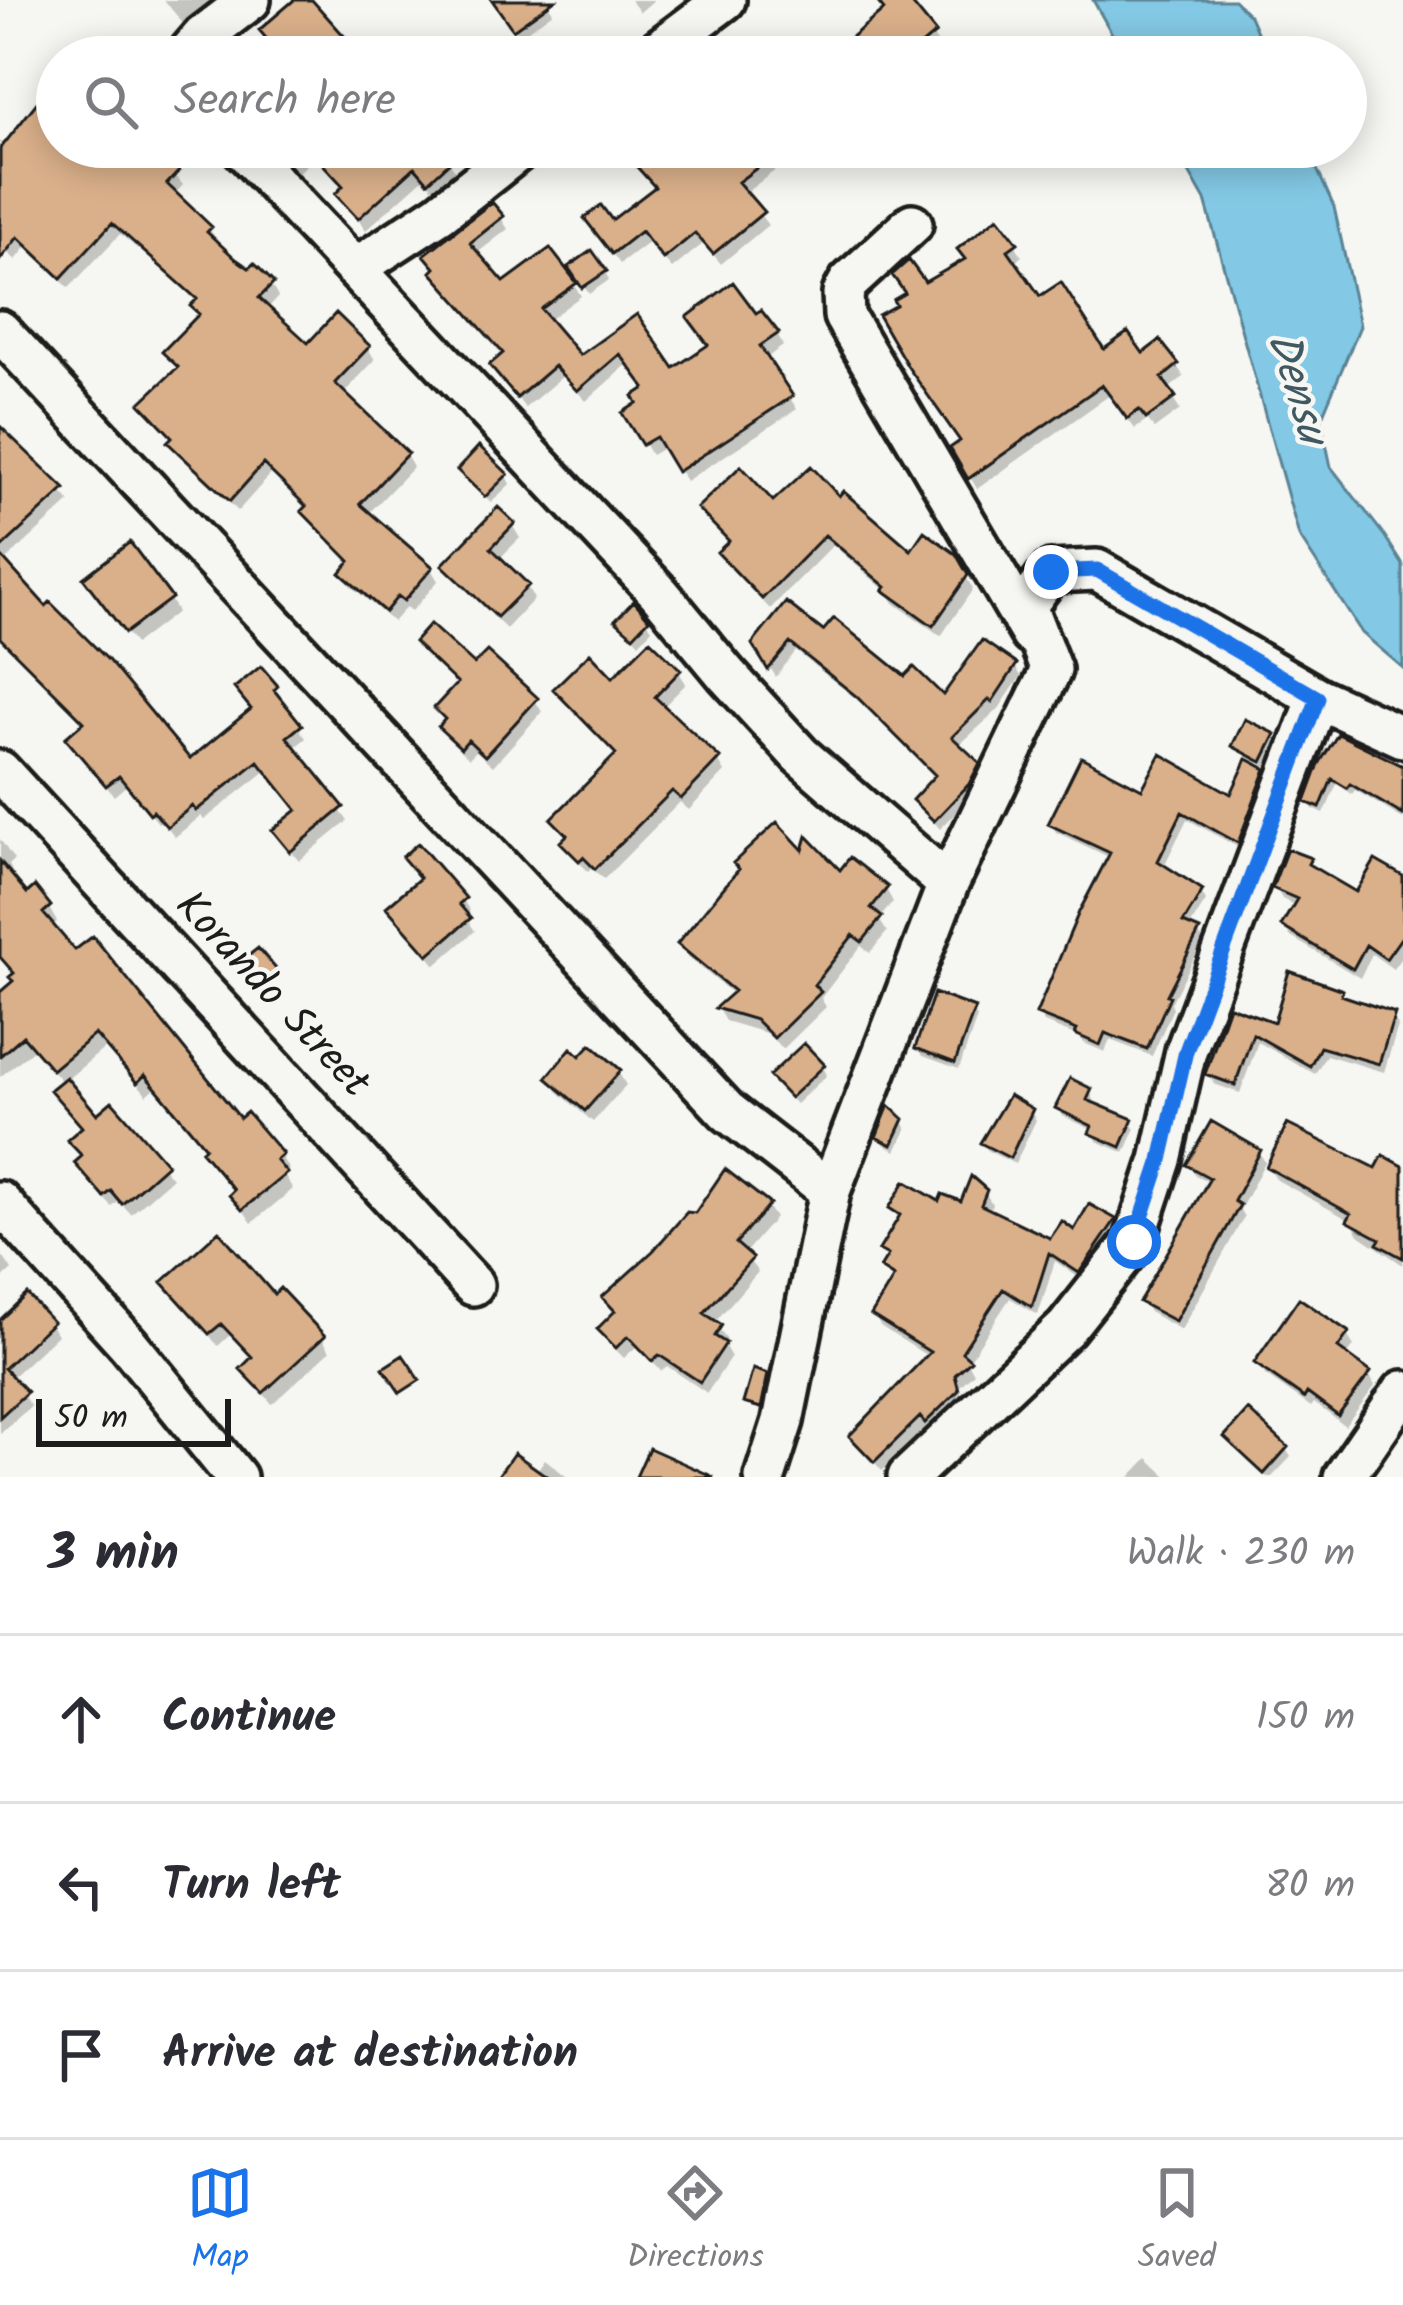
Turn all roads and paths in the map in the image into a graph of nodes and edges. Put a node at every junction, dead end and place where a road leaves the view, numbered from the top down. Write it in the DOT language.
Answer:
graph roads {
  1 [pos="250,0"];
  2 [pos="725,0"];
  3 [pos="203,36"];
  4 [pos="677,36"];
  5 [pos="261,168"];
  6 [pos="497,168"];
  7 [pos="913,224"];
  8 [pos="356,268"];
  9 [pos="0,331"];
  10 [pos="1051,670"];
  11 [pos="1318,698"];
  12 [pos="1403,736"];
  13 [pos="0,771"];
  14 [pos="948,884"];
  15 [pos="830,1191"];
  16 [pos="0,1202"];
  17 [pos="473,1285"];
  18 [pos="1403,1391"];
  19 [pos="236,1477"];
  20 [pos="765,1477"];
  21 [pos="908,1477"];
  22 [pos="1344,1477"];
  1 -- 3 [label="street"];
  2 -- 4 [label="street"];
  5 -- 8 [label="street"];
  6 -- 8 [label="street"];
  7 -- 10 [label="street"];
  8 -- 14 [label="street"];
  9 -- 15 [label="street"];
  10 -- 11 [label="street"];
  10 -- 14 [label="street"];
  11 -- 12 [label="street"];
  11 -- 21 [label="street"];
  13 -- 17 [label="street, Korando Street"];
  14 -- 15 [label="street"];
  15 -- 20 [label="street"];
  16 -- 19 [label="street"];
  18 -- 22 [label="street"];
}
